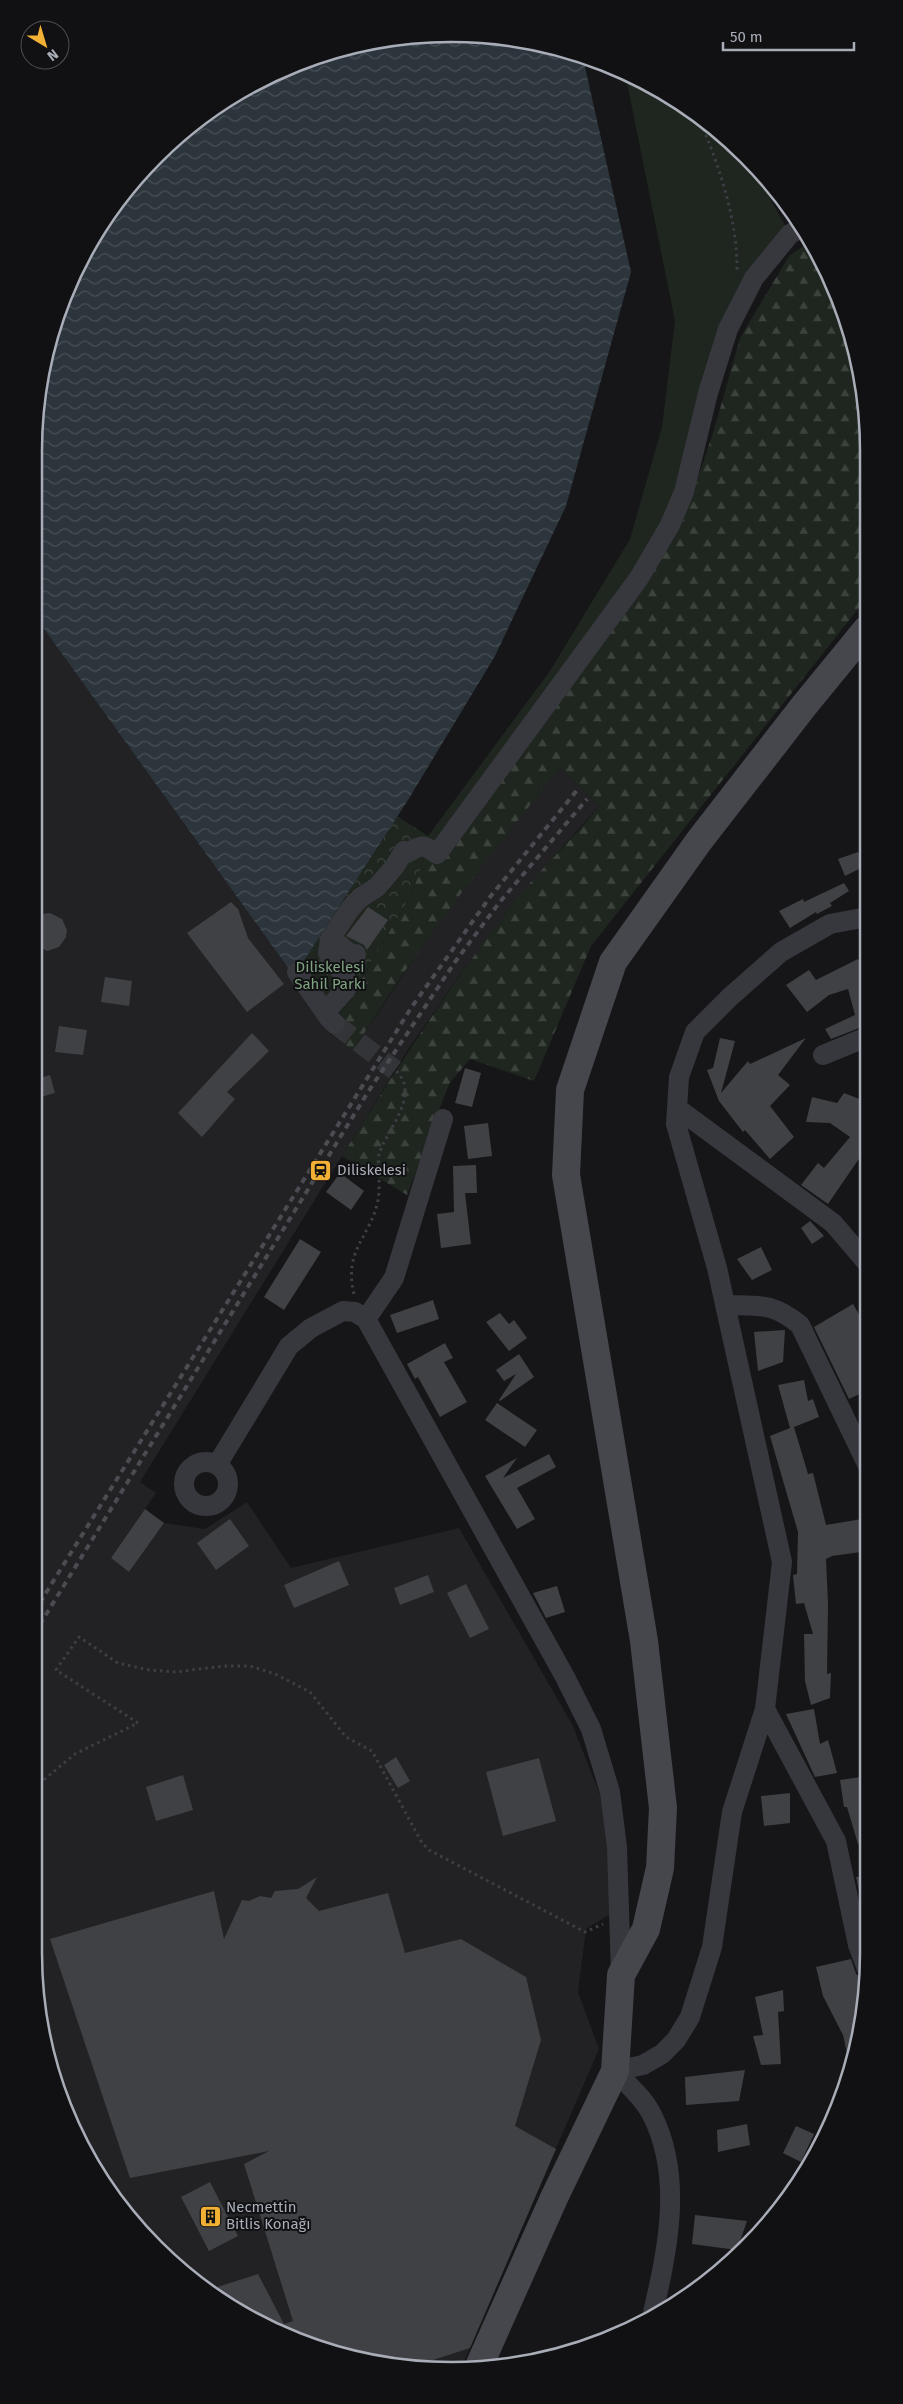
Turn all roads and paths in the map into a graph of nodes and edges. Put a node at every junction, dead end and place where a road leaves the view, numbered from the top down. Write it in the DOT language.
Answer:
graph roads {
  1 [pos="702,129"];
  2 [pos="796,230"];
  3 [pos="737,274"];
  4 [pos="860,637"];
  5 [pos="860,918"];
  6 [pos="330,939"];
  7 [pos="356,954"];
  8 [pos="297,972"];
  9 [pos="860,1040"];
  10 [pos="823,1055"];
  11 [pos="395,1070"];
  12 [pos="677,1108"];
  13 [pos="443,1119"];
  14 [pos="860,1255"];
  15 [pos="725,1305"];
  16 [pos="366,1318"];
  17 [pos="860,1449"];
  18 [pos="217,1465"];
  19 [pos="765,1709"];
  20 [pos="42,1781"];
  21 [pos="619,1916"];
  22 [pos="860,1950"];
  23 [pos="621,1975"];
  24 [pos="615,2071"];
  25 [pos="654,2308"];
  26 [pos="482,2361"];
  1 -- 3 [label="path"];
  2 -- 6 [label="street"];
  4 -- 23 [label="main road"];
  5 -- 12 [label="street"];
  6 -- 7 [label="street"];
  6 -- 8 [label="street"];
  9 -- 10 [label="street"];
  11 -- 16 [label="path"];
  12 -- 14 [label="street"];
  12 -- 15 [label="street"];
  13 -- 16 [label="street"];
  15 -- 17 [label="street"];
  15 -- 19 [label="street"];
  16 -- 18 [label="street"];
  16 -- 21 [label="street"];
  19 -- 22 [label="street"];
  19 -- 24 [label="street"];
  20 -- 21 [label="path"];
  21 -- 23 [label="street"];
  23 -- 24 [label="main road"];
  24 -- 25 [label="street"];
  24 -- 26 [label="main road"];
}
